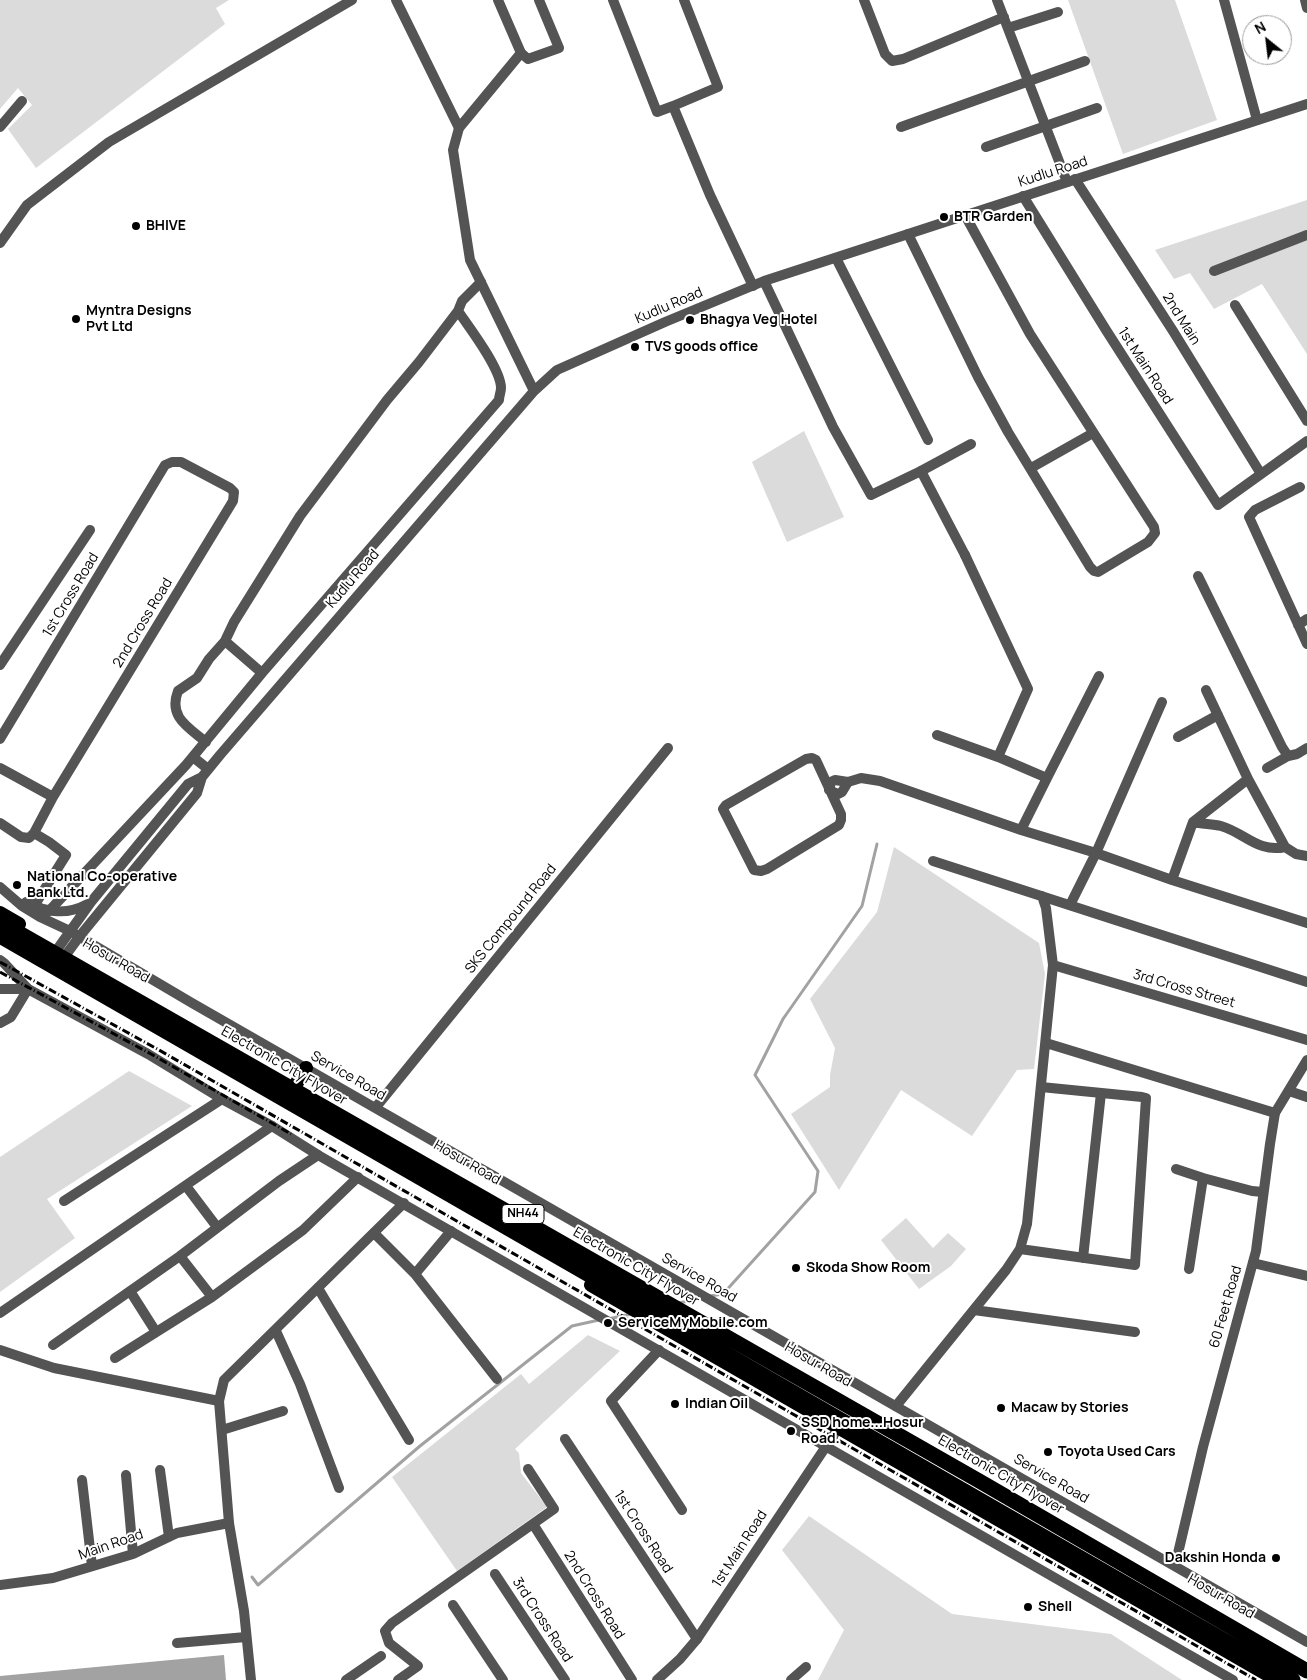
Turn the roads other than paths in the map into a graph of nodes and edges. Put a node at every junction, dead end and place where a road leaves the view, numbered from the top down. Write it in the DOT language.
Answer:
graph roads {
  1 [pos="352,0"];
  2 [pos="396,0"];
  3 [pos="498,0"];
  4 [pos="539,0"];
  5 [pos="613,0"];
  6 [pos="684,0"];
  7 [pos="864,0"];
  8 [pos="997,0"];
  9 [pos="1224,0"];
  10 [pos="1305,0"];
  11 [pos="1307,8"];
  12 [pos="1058,12"];
  13 [pos="1004,17"];
  14 [pos="1008,28"];
  15 [pos="521,53"];
  16 [pos="1085,61"];
  17 [pos="1028,82"];
  18 [pos="22,101"];
  19 [pos="1307,104"];
  20 [pos="673,106"];
  21 [pos="1097,108"];
  22 [pos="1257,120"];
  23 [pos="1045,126"];
  24 [pos="0,127"];
  25 [pos="459,128"];
  26 [pos="901,128"];
  27 [pos="986,147"];
  28 [pos="1071,181"];
  29 [pos="1023,196"];
  30 [pos="966,215"];
  31 [pos="908,234"];
  32 [pos="1307,235"];
  33 [pos="0,243"];
  34 [pos="836,258"];
  35 [pos="1214,271"];
  36 [pos="764,281"];
  37 [pos="481,282"];
  38 [pos="753,286"];
  39 [pos="1235,305"];
  40 [pos="458,311"];
  41 [pos="534,391"];
  42 [pos="1307,421"];
  43 [pos="1093,433"];
  44 [pos="928,440"];
  45 [pos="1307,441"];
  46 [pos="971,444"];
  47 [pos="165,465"];
  48 [pos="1031,468"];
  49 [pos="921,471"];
  50 [pos="1261,474"];
  51 [pos="1300,487"];
  52 [pos="90,530"];
  53 [pos="1198,576"];
  54 [pos="1307,619"];
  55 [pos="1298,625"];
  56 [pos="225,641"];
  57 [pos="1307,644"];
  58 [pos="0,665"];
  59 [pos="262,673"];
  60 [pos="1099,676"];
  61 [pos="1206,690"];
  62 [pos="1162,702"];
  63 [pos="1218,715"];
  64 [pos="937,735"];
  65 [pos="1178,737"];
  66 [pos="0,738"];
  67 [pos="206,742"];
  68 [pos="668,748"];
  69 [pos="1307,748"];
  70 [pos="1288,756"];
  71 [pos="194,757"];
  72 [pos="998,757"];
  73 [pos="0,768"];
  74 [pos="1267,768"];
  75 [pos="205,773"];
  76 [pos="1048,778"];
  77 [pos="1248,779"];
  78 [pos="830,790"];
  79 [pos="53,797"];
  80 [pos="1193,822"];
  81 [pos="0,824"];
  82 [pos="1021,830"];
  83 [pos="34,834"];
  84 [pos="1286,847"];
  85 [pos="1096,853"];
  86 [pos="1307,856"];
  87 [pos="934,861"];
  88 [pos="1172,880"];
  89 [pos="2,889"];
  90 [pos="1042,896"];
  91 [pos="91,902"];
  92 [pos="1070,905"];
  93 [pos="34,906"];
  94 [pos="49,911"];
  95 [pos="0,914"];
  96 [pos="0,922"];
  97 [pos="1307,923"];
  98 [pos="74,934"];
  99 [pos="0,936"];
  100 [pos="0,944"];
  101 [pos="63,949"];
  102 [pos="2,961"];
  103 [pos="1053,965"];
  104 [pos="49,972"];
  105 [pos="1307,982"];
  106 [pos="28,989"];
  107 [pos="3,991"];
  108 [pos="0,1023"];
  109 [pos="1307,1040"];
  110 [pos="1046,1042"];
  111 [pos="1307,1060"];
  112 [pos="306,1068"];
  113 [pos="296,1084"];
  114 [pos="1041,1087"];
  115 [pos="1289,1091"];
  116 [pos="1100,1093"];
  117 [pos="1307,1097"];
  118 [pos="222,1099"];
  119 [pos="376,1107"];
  120 [pos="1275,1114"];
  121 [pos="272,1126"];
  122 [pos="318,1154"];
  123 [pos="1176,1169"];
  124 [pos="358,1177"];
  125 [pos="1204,1178"];
  126 [pos="186,1186"];
  127 [pos="1263,1192"];
  128 [pos="64,1201"];
  129 [pos="404,1204"];
  130 [pos="217,1227"];
  131 [pos="452,1231"];
  132 [pos="374,1233"];
  133 [pos="1020,1249"];
  134 [pos="180,1256"];
  135 [pos="1083,1258"];
  136 [pos="1253,1263"];
  137 [pos="1189,1269"];
  138 [pos="415,1274"];
  139 [pos="1307,1276"];
  140 [pos="318,1288"];
  141 [pos="130,1291"];
  142 [pos="212,1296"];
  143 [pos="974,1310"];
  144 [pos="0,1313"];
  145 [pos="276,1330"];
  146 [pos="156,1332"];
  147 [pos="1135,1332"];
  148 [pos="53,1345"];
  149 [pos="0,1350"];
  150 [pos="659,1350"];
  151 [pos="115,1358"];
  152 [pos="496,1379"];
  153 [pos="219,1400"];
  154 [pos="896,1406"];
  155 [pos="283,1411"];
  156 [pos="839,1427"];
  157 [pos="222,1430"];
  158 [pos="565,1439"];
  159 [pos="409,1440"];
  160 [pos="825,1445"];
  161 [pos="528,1468"];
  162 [pos="160,1470"];
  163 [pos="126,1475"];
  164 [pos="82,1480"];
  165 [pos="339,1488"];
  166 [pos="682,1510"];
  167 [pos="229,1523"];
  168 [pos="533,1524"];
  169 [pos="170,1537"];
  170 [pos="133,1554"];
  171 [pos="92,1566"];
  172 [pos="1175,1566"];
  173 [pos="495,1574"];
  174 [pos="0,1585"];
  175 [pos="453,1605"];
  176 [pos="246,1637"];
  177 [pos="697,1640"];
  178 [pos="1307,1642"];
  179 [pos="177,1643"];
  180 [pos="381,1656"];
  181 [pos="1307,1665"];
  182 [pos="806,1667"];
  183 [pos="1307,1671"];
  184 [pos="413,1676"];
  185 [pos="251,1680"];
  186 [pos="346,1680"];
  187 [pos="398,1680"];
  188 [pos="503,1680"];
  189 [pos="565,1680"];
  190 [pos="632,1680"];
  191 [pos="657,1680"];
  192 [pos="791,1680"];
  193 [pos="1233,1680"];
  194 [pos="1277,1680"];
  195 [pos="1293,1680"];
  1 -- 33 [label="street"];
  2 -- 25 [label="street"];
  3 -- 15 [label="street"];
  4 -- 15 [label="street"];
  5 -- 20 [label="street"];
  6 -- 20 [label="street"];
  7 -- 13 [label="street"];
  8 -- 13 [label="street, 2nd Main"];
  9 -- 22 [label="street"];
  10 -- 11 [label="street"];
  12 -- 14 [label="street"];
  13 -- 14 [label="street, 2nd Main"];
  14 -- 17 [label="street, 2nd Main"];
  15 -- 25 [label="street"];
  16 -- 17 [label="street"];
  17 -- 23 [label="street, 2nd Main"];
  17 -- 26 [label="street"];
  18 -- 24 [label="street"];
  19 -- 22 [label="street, Kudlu Road"];
  20 -- 38 [label="street"];
  21 -- 23 [label="street"];
  22 -- 28 [label="street, Kudlu Road"];
  23 -- 27 [label="street"];
  23 -- 28 [label="street, 2nd Main"];
  25 -- 37 [label="street"];
  28 -- 29 [label="street, Kudlu Road"];
  28 -- 50 [label="street, 2nd Main"];
  29 -- 30 [label="street, Kudlu Road"];
  29 -- 50 [label="street, 1st Main Road"];
  30 -- 31 [label="street, Kudlu Road"];
  30 -- 43 [label="street"];
  31 -- 34 [label="street, Kudlu Road"];
  31 -- 48 [label="street"];
  32 -- 35 [label="street"];
  34 -- 36 [label="street, Kudlu Road"];
  34 -- 44 [label="street"];
  36 -- 38 [label="street, Kudlu Road"];
  36 -- 49 [label="street"];
  37 -- 40 [label="street"];
  37 -- 41 [label="street"];
  38 -- 41 [label="street, Kudlu Road"];
  39 -- 42 [label="street"];
  40 -- 56 [label="street"];
  40 -- 59 [label="street"];
  41 -- 75 [label="street, Kudlu Road"];
  43 -- 48 [label="street"];
  43 -- 48 [label="street"];
  45 -- 50 [label="street"];
  46 -- 49 [label="street"];
  47 -- 66 [label="street, 1st Cross Road"];
  47 -- 79 [label="street, 2nd Cross Road"];
  49 -- 72 [label="street"];
  51 -- 55 [label="street"];
  52 -- 58 [label="street"];
  53 -- 70 [label="street"];
  54 -- 55 [label="street"];
  55 -- 57 [label="street"];
  56 -- 59 [label="street"];
  56 -- 67 [label="street"];
  59 -- 67 [label="street"];
  60 -- 76 [label="street"];
  61 -- 63 [label="street"];
  62 -- 85 [label="street"];
  63 -- 65 [label="street"];
  63 -- 77 [label="street"];
  64 -- 72 [label="street"];
  67 -- 71 [label="street"];
  68 -- 119 [label="street, SKS Compound Road"];
  69 -- 70 [label="street"];
  70 -- 74 [label="street"];
  71 -- 75 [label="street"];
  71 -- 94 [label="street"];
  72 -- 76 [label="street"];
  73 -- 79 [label="street"];
  75 -- 91 [label="street, Kudlu Road"];
  75 -- 98 [label="street, Kudlu Road"];
  76 -- 82 [label="street"];
  77 -- 80 [label="street"];
  77 -- 84 [label="street"];
  78 -- 78 [label="street"];
  78 -- 82 [label="street"];
  79 -- 83 [label="street, 2nd Cross Road"];
  80 -- 84 [label="street"];
  80 -- 88 [label="street"];
  81 -- 83 [label="street"];
  82 -- 85 [label="street"];
  83 -- 93 [label="street"];
  84 -- 86 [label="street"];
  85 -- 88 [label="street"];
  85 -- 92 [label="street"];
  87 -- 90 [label="street"];
  88 -- 97 [label="street"];
  89 -- 93 [label="street"];
  89 -- 98 [label="street, Service Road"];
  90 -- 92 [label="street"];
  90 -- 103 [label="street"];
  91 -- 94 [label="street"];
  91 -- 98 [label="street, Kudlu Road"];
  92 -- 105 [label="street"];
  93 -- 94 [label="street"];
  95 -- 101 [label="highway, Hosur Road / NH44"];
  96 -- 183 [label="highway, Electronic City Flyover"];
  98 -- 101 [label="street, Kudlu Road"];
  98 -- 112 [label="street, Service Road"];
  99 -- 195 [label="highway, Electronic City Flyover"];
  100 -- 104 [label="highway, NH44"];
  101 -- 104 [label="street, Kudlu Road"];
  101 -- 113 [label="highway, Hosur Road / NH44"];
  102 -- 106 [label="street"];
  103 -- 109 [label="street, 3rd Cross Street"];
  103 -- 110 [label="street"];
  104 -- 156 [label="highway, NH44"];
  106 -- 107 [label="street"];
  106 -- 108 [label="street"];
  106 -- 118 [label="street"];
  110 -- 114 [label="street"];
  110 -- 120 [label="street"];
  111 -- 115 [label="street, 60 Feet Road"];
  112 -- 113 [label="highway"];
  112 -- 119 [label="street, Service Road"];
  113 -- 181 [label="highway, Hosur Road / NH44"];
  114 -- 116 [label="street"];
  114 -- 133 [label="street"];
  115 -- 117 [label="street"];
  115 -- 120 [label="street, 60 Feet Road"];
  116 -- 135 [label="street"];
  116 -- 135 [label="street"];
  118 -- 121 [label="street"];
  118 -- 128 [label="street"];
  119 -- 154 [label="street, Service Road"];
  120 -- 127 [label="street, 60 Feet Road"];
  121 -- 122 [label="street"];
  121 -- 126 [label="street"];
  122 -- 124 [label="street"];
  122 -- 130 [label="street"];
  123 -- 125 [label="street"];
  124 -- 129 [label="street"];
  124 -- 142 [label="street"];
  125 -- 127 [label="street"];
  125 -- 137 [label="street"];
  126 -- 130 [label="street"];
  126 -- 144 [label="street"];
  127 -- 136 [label="street, 60 Feet Road"];
  129 -- 131 [label="street"];
  129 -- 132 [label="street"];
  130 -- 134 [label="street"];
  131 -- 138 [label="street"];
  131 -- 150 [label="street"];
  132 -- 138 [label="street"];
  132 -- 140 [label="street"];
  133 -- 135 [label="street"];
  133 -- 143 [label="street"];
  134 -- 141 [label="street"];
  134 -- 142 [label="street"];
  136 -- 139 [label="street"];
  136 -- 172 [label="street, 60 Feet Road"];
  138 -- 152 [label="street"];
  140 -- 145 [label="street"];
  140 -- 159 [label="street"];
  141 -- 146 [label="street"];
  141 -- 148 [label="street"];
  142 -- 146 [label="street"];
  143 -- 147 [label="street"];
  143 -- 154 [label="street"];
  145 -- 153 [label="street"];
  145 -- 165 [label="street"];
  146 -- 151 [label="street"];
  149 -- 153 [label="street"];
  150 -- 160 [label="street"];
  150 -- 166 [label="street"];
  153 -- 157 [label="street"];
  154 -- 172 [label="street, Service Road"];
  155 -- 157 [label="street"];
  156 -- 160 [label="street, 1st Main Road"];
  156 -- 194 [label="highway, NH44"];
  157 -- 167 [label="street"];
  158 -- 177 [label="street, 1st Cross Road"];
  160 -- 177 [label="street, 1st Main Road"];
  160 -- 193 [label="street"];
  161 -- 168 [label="street"];
  162 -- 169 [label="street"];
  163 -- 170 [label="street"];
  164 -- 171 [label="street"];
  167 -- 169 [label="street, Main Road"];
  167 -- 176 [label="street"];
  168 -- 184 [label="street"];
  168 -- 190 [label="street, 2nd Cross Road"];
  169 -- 170 [label="street, Main Road"];
  170 -- 171 [label="street, Main Road"];
  171 -- 174 [label="street, Main Road"];
  172 -- 178 [label="street, Service Road"];
  173 -- 189 [label="street, 3rd Cross Road"];
  175 -- 188 [label="street"];
  176 -- 179 [label="street"];
  176 -- 185 [label="street"];
  177 -- 191 [label="street, 1st Main Road"];
  180 -- 186 [label="street"];
  182 -- 192 [label="street"];
  184 -- 187 [label="street"];
}
